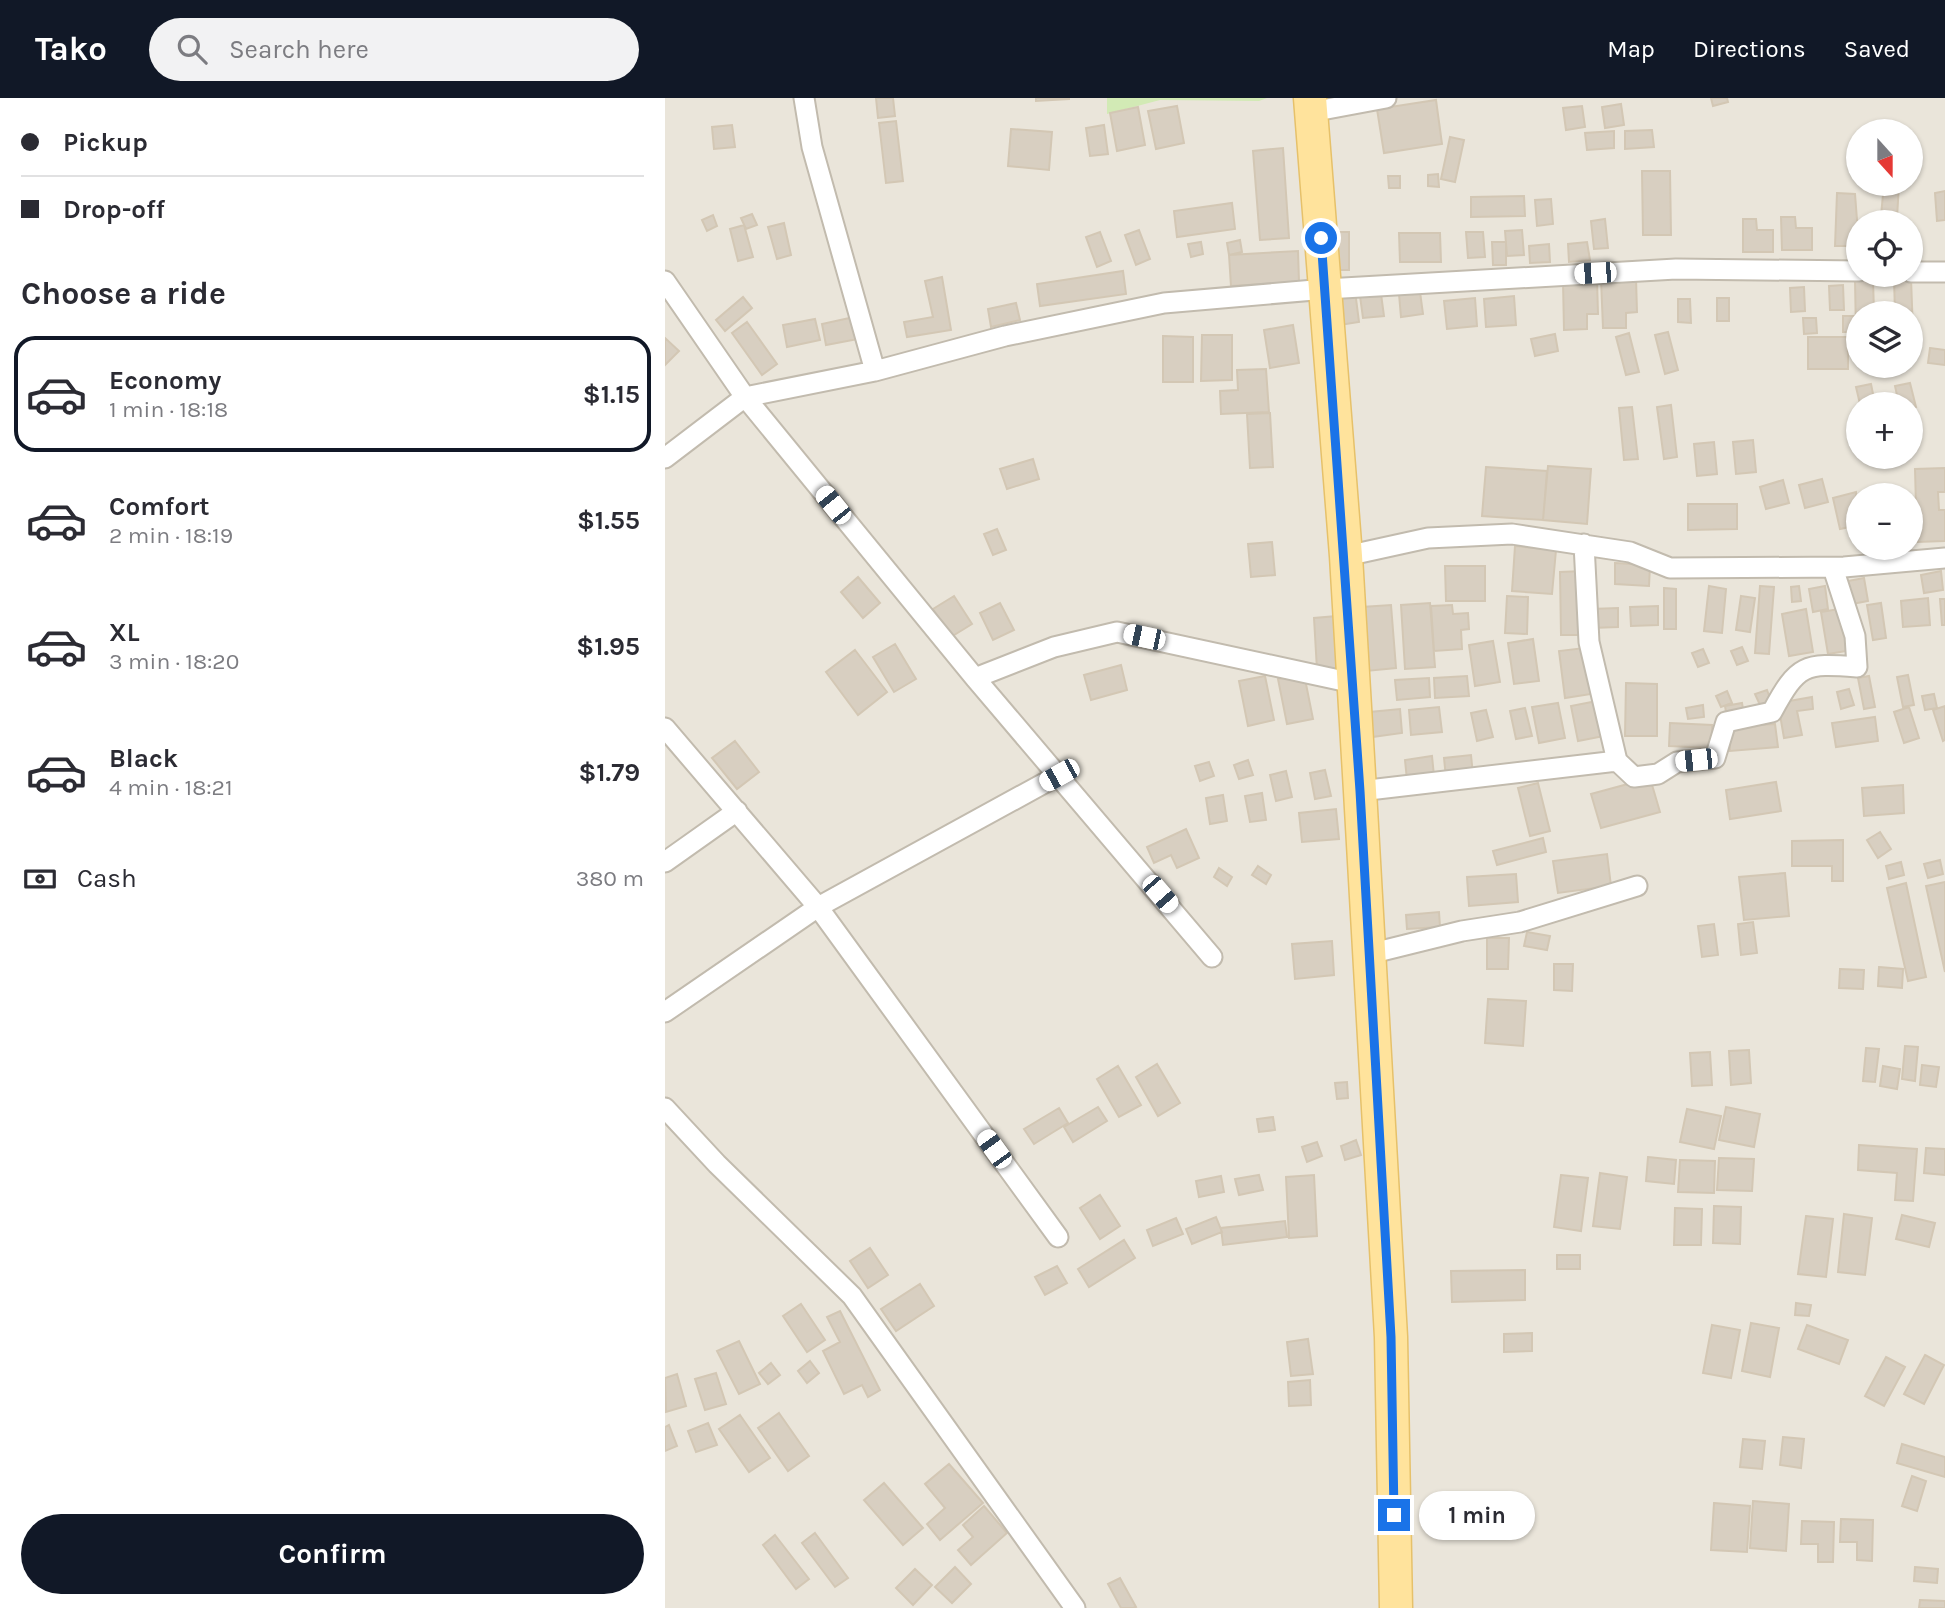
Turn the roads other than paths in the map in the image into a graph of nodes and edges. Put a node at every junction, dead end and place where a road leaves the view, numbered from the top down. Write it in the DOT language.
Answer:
graph roads {
  1 [pos="804,98"];
  2 [pos="1386,98"];
  3 [pos="1310,105"];
  4 [pos="1846,271"];
  5 [pos="1923,272"];
  6 [pos="1945,272"];
  7 [pos="665,281"];
  8 [pos="1326,289"];
  9 [pos="875,371"];
  10 [pos="745,397"];
  11 [pos="665,458"];
  12 [pos="1584,544"];
  13 [pos="1346,556"];
  14 [pos="1945,558"];
  15 [pos="1833,568"];
  16 [pos="975,678"];
  17 [pos="1353,683"];
  18 [pos="665,728"];
  19 [pos="1617,761"];
  20 [pos="1059,775"];
  21 [pos="1360,791"];
  22 [pos="737,811"];
  23 [pos="665,862"];
  24 [pos="1637,886"];
  25 [pos="818,907"];
  26 [pos="1369,954"];
  27 [pos="1212,957"];
  28 [pos="665,1012"];
  29 [pos="665,1108"];
  30 [pos="1058,1237"];
  31 [pos="1075,1608"];
  32 [pos="1396,1608"];
  1 -- 9 [label="street"];
  2 -- 3 [label="street"];
  3 -- 8 [label="main road"];
  4 -- 8 [label="street"];
  5 -- 6 [label="street"];
  7 -- 10 [label="street"];
  8 -- 9 [label="street"];
  8 -- 13 [label="main road"];
  9 -- 10 [label="street"];
  10 -- 11 [label="street"];
  10 -- 16 [label="street"];
  12 -- 13 [label="street"];
  12 -- 15 [label="street"];
  12 -- 19 [label="street"];
  13 -- 17 [label="main road"];
  14 -- 15 [label="street"];
  15 -- 19 [label="street"];
  16 -- 17 [label="street"];
  16 -- 20 [label="street"];
  17 -- 21 [label="main road"];
  18 -- 22 [label="street"];
  19 -- 21 [label="street"];
  20 -- 25 [label="street"];
  20 -- 27 [label="street"];
  21 -- 26 [label="main road"];
  22 -- 23 [label="street"];
  22 -- 25 [label="street"];
  24 -- 26 [label="street"];
  25 -- 28 [label="street"];
  25 -- 30 [label="street"];
  26 -- 32 [label="main road"];
  29 -- 31 [label="street"];
}
